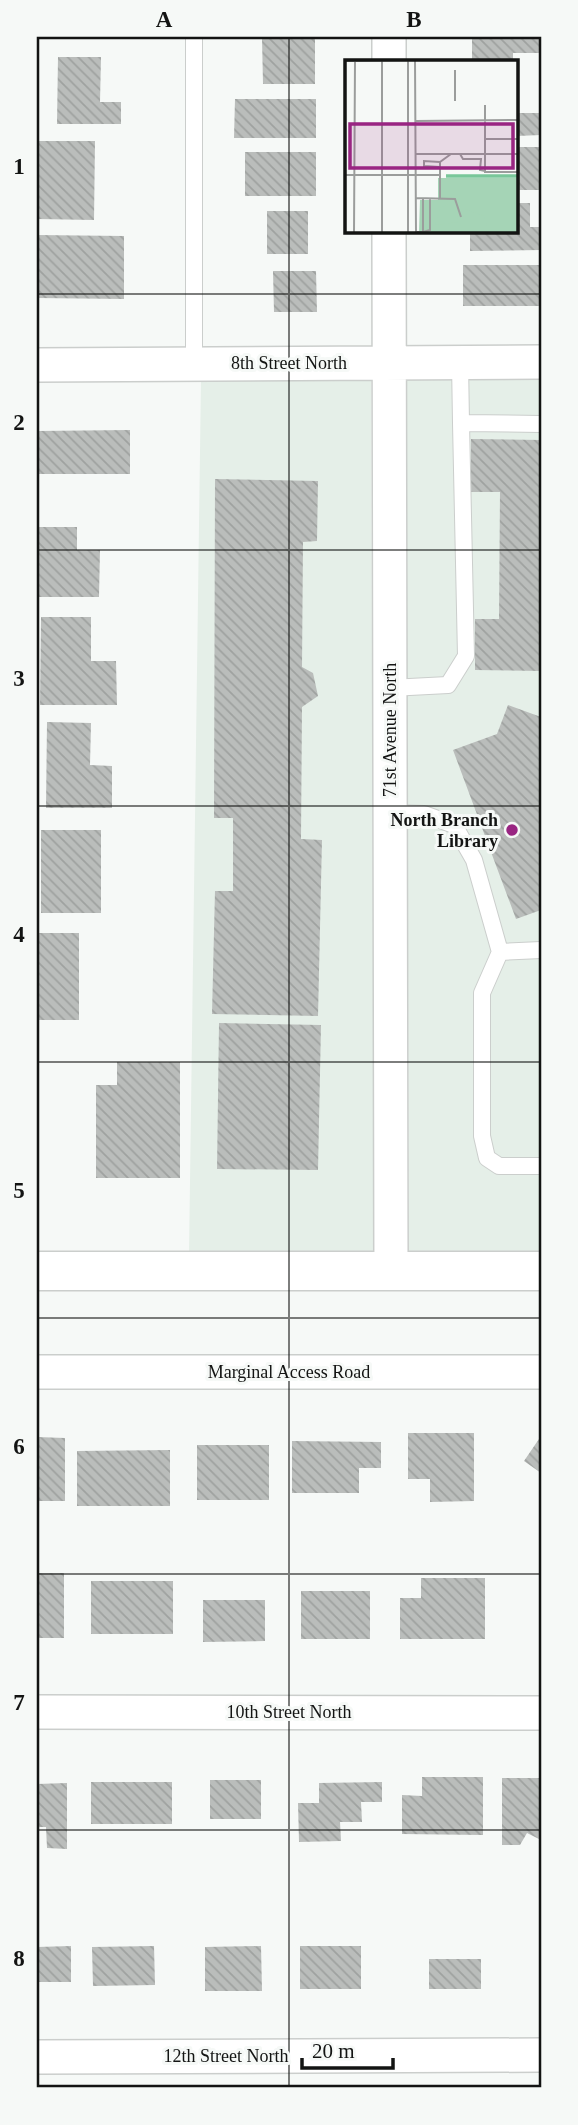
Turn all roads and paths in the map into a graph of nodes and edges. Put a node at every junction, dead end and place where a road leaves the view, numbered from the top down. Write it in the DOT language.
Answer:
graph roads {
  1 [pos="194,37"];
  2 [pos="389,37"];
  3 [pos="389,60"];
  4 [pos="389,233"];
  5 [pos="389,362"];
  6 [pos="460,362"];
  7 [pos="541,362"];
  8 [pos="194,364"];
  9 [pos="37,365"];
  10 [pos="461,424"];
  11 [pos="541,424"];
  12 [pos="390,688"];
  13 [pos="390,813"];
  14 [pos="541,950"];
  15 [pos="500,951"];
  16 [pos="541,1166"];
  17 [pos="391,1270"];
  18 [pos="37,1271"];
  19 [pos="541,1271"];
  20 [pos="37,1372"];
  21 [pos="541,1372"];
  22 [pos="37,1712"];
  23 [pos="541,1713"];
  24 [pos="541,2055"];
  25 [pos="37,2057"];
  1 -- 8 [label="lane"];
  2 -- 3 [label="street"];
  4 -- 5 [label="street, 71st Avenue North"];
  5 -- 6 [label="street, 8th Street North"];
  5 -- 8 [label="street, 8th Street North"];
  5 -- 12 [label="street, 71st Avenue North"];
  6 -- 7 [label="street, 8th Street North"];
  6 -- 10 [label="lane"];
  8 -- 9 [label="street, 8th Street North"];
  10 -- 11 [label="lane"];
  10 -- 12 [label="lane"];
  12 -- 13 [label="street, 71st Avenue North"];
  13 -- 15 [label="lane"];
  13 -- 17 [label="street, 71st Avenue North"];
  14 -- 15 [label="lane"];
  15 -- 16 [label="lane"];
  17 -- 18 [label="main road"];
  17 -- 19 [label="main road"];
  20 -- 21 [label="street, Marginal Access Road"];
  22 -- 23 [label="street, 10th Street North"];
  24 -- 25 [label="street, 12th Street North"];
}
